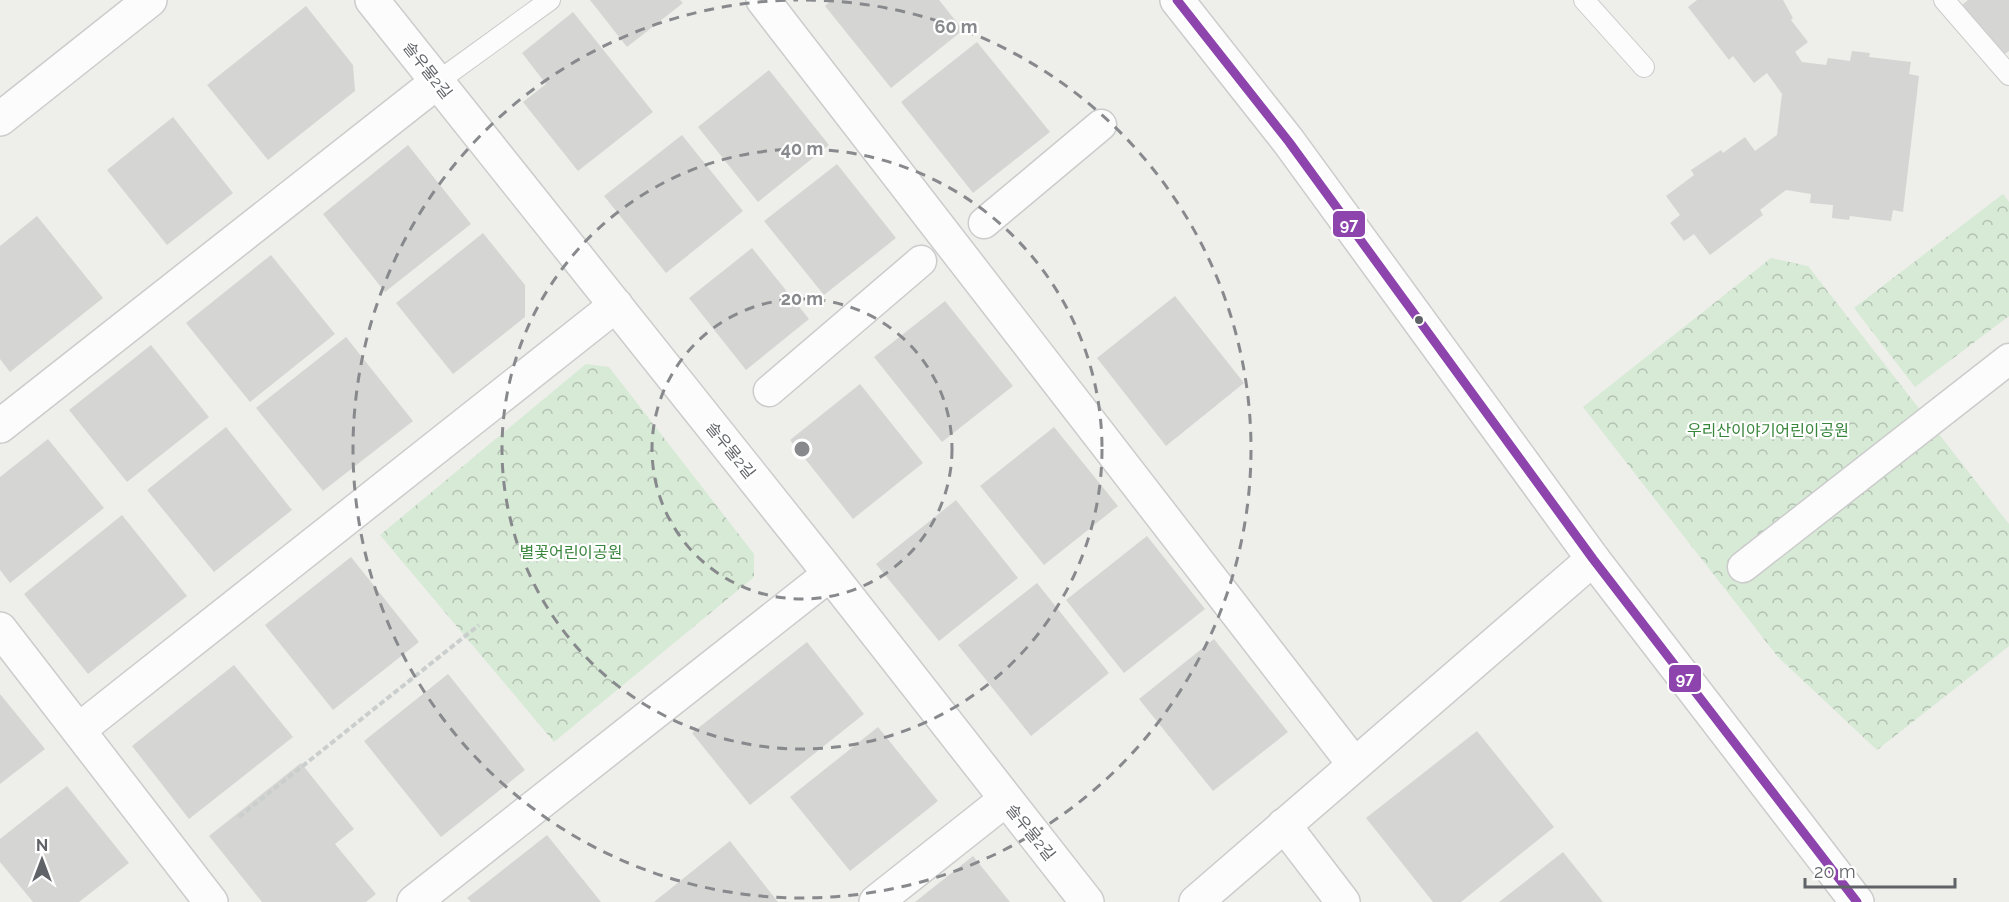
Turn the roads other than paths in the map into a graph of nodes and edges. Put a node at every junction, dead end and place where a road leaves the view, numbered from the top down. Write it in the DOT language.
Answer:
graph roads {
  1 [pos="150,0"];
  2 [pos="372,0"];
  3 [pos="550,0"];
  4 [pos="763,0"];
  5 [pos="1177,0"];
  6 [pos="1584,0"];
  7 [pos="1944,0"];
  8 [pos="1644,67"];
  9 [pos="2009,75"];
  10 [pos="437,82"];
  11 [pos="0,119"];
  12 [pos="1101,125"];
  13 [pos="984,223"];
  14 [pos="921,261"];
  15 [pos="616,305"];
  16 [pos="2009,359"];
  17 [pos="770,391"];
  18 [pos="0,426"];
  19 [pos="1593,560"];
  20 [pos="1743,567"];
  21 [pos="830,574"];
  22 [pos="0,629"];
  23 [pos="80,729"];
  24 [pos="1354,764"];
  25 [pos="1005,800"];
  26 [pos="1284,825"];
  27 [pos="211,902"];
  28 [pos="414,902"];
  29 [pos="876,902"];
  30 [pos="1087,902"];
  31 [pos="1196,902"];
  32 [pos="1343,902"];
  33 [pos="1857,902"];
  1 -- 11 [label="street"];
  2 -- 10 [label="street, 솔우물2길"];
  3 -- 10 [label="lane"];
  4 -- 24 [label="street"];
  5 -- 19 [label="street"];
  6 -- 8 [label="lane"];
  7 -- 9 [label="lane"];
  10 -- 15 [label="street, 솔우물2길"];
  10 -- 18 [label="street"];
  12 -- 13 [label="street"];
  14 -- 17 [label="street"];
  15 -- 21 [label="street, 솔우물2길"];
  15 -- 23 [label="street"];
  16 -- 20 [label="street"];
  19 -- 24 [label="street"];
  19 -- 33 [label="street"];
  21 -- 25 [label="street, 솔우물2길"];
  21 -- 28 [label="street"];
  22 -- 23 [label="street"];
  23 -- 27 [label="street"];
  24 -- 26 [label="street"];
  25 -- 29 [label="street"];
  25 -- 30 [label="street, 솔우물2길"];
  26 -- 31 [label="street"];
  26 -- 32 [label="street"];
}
